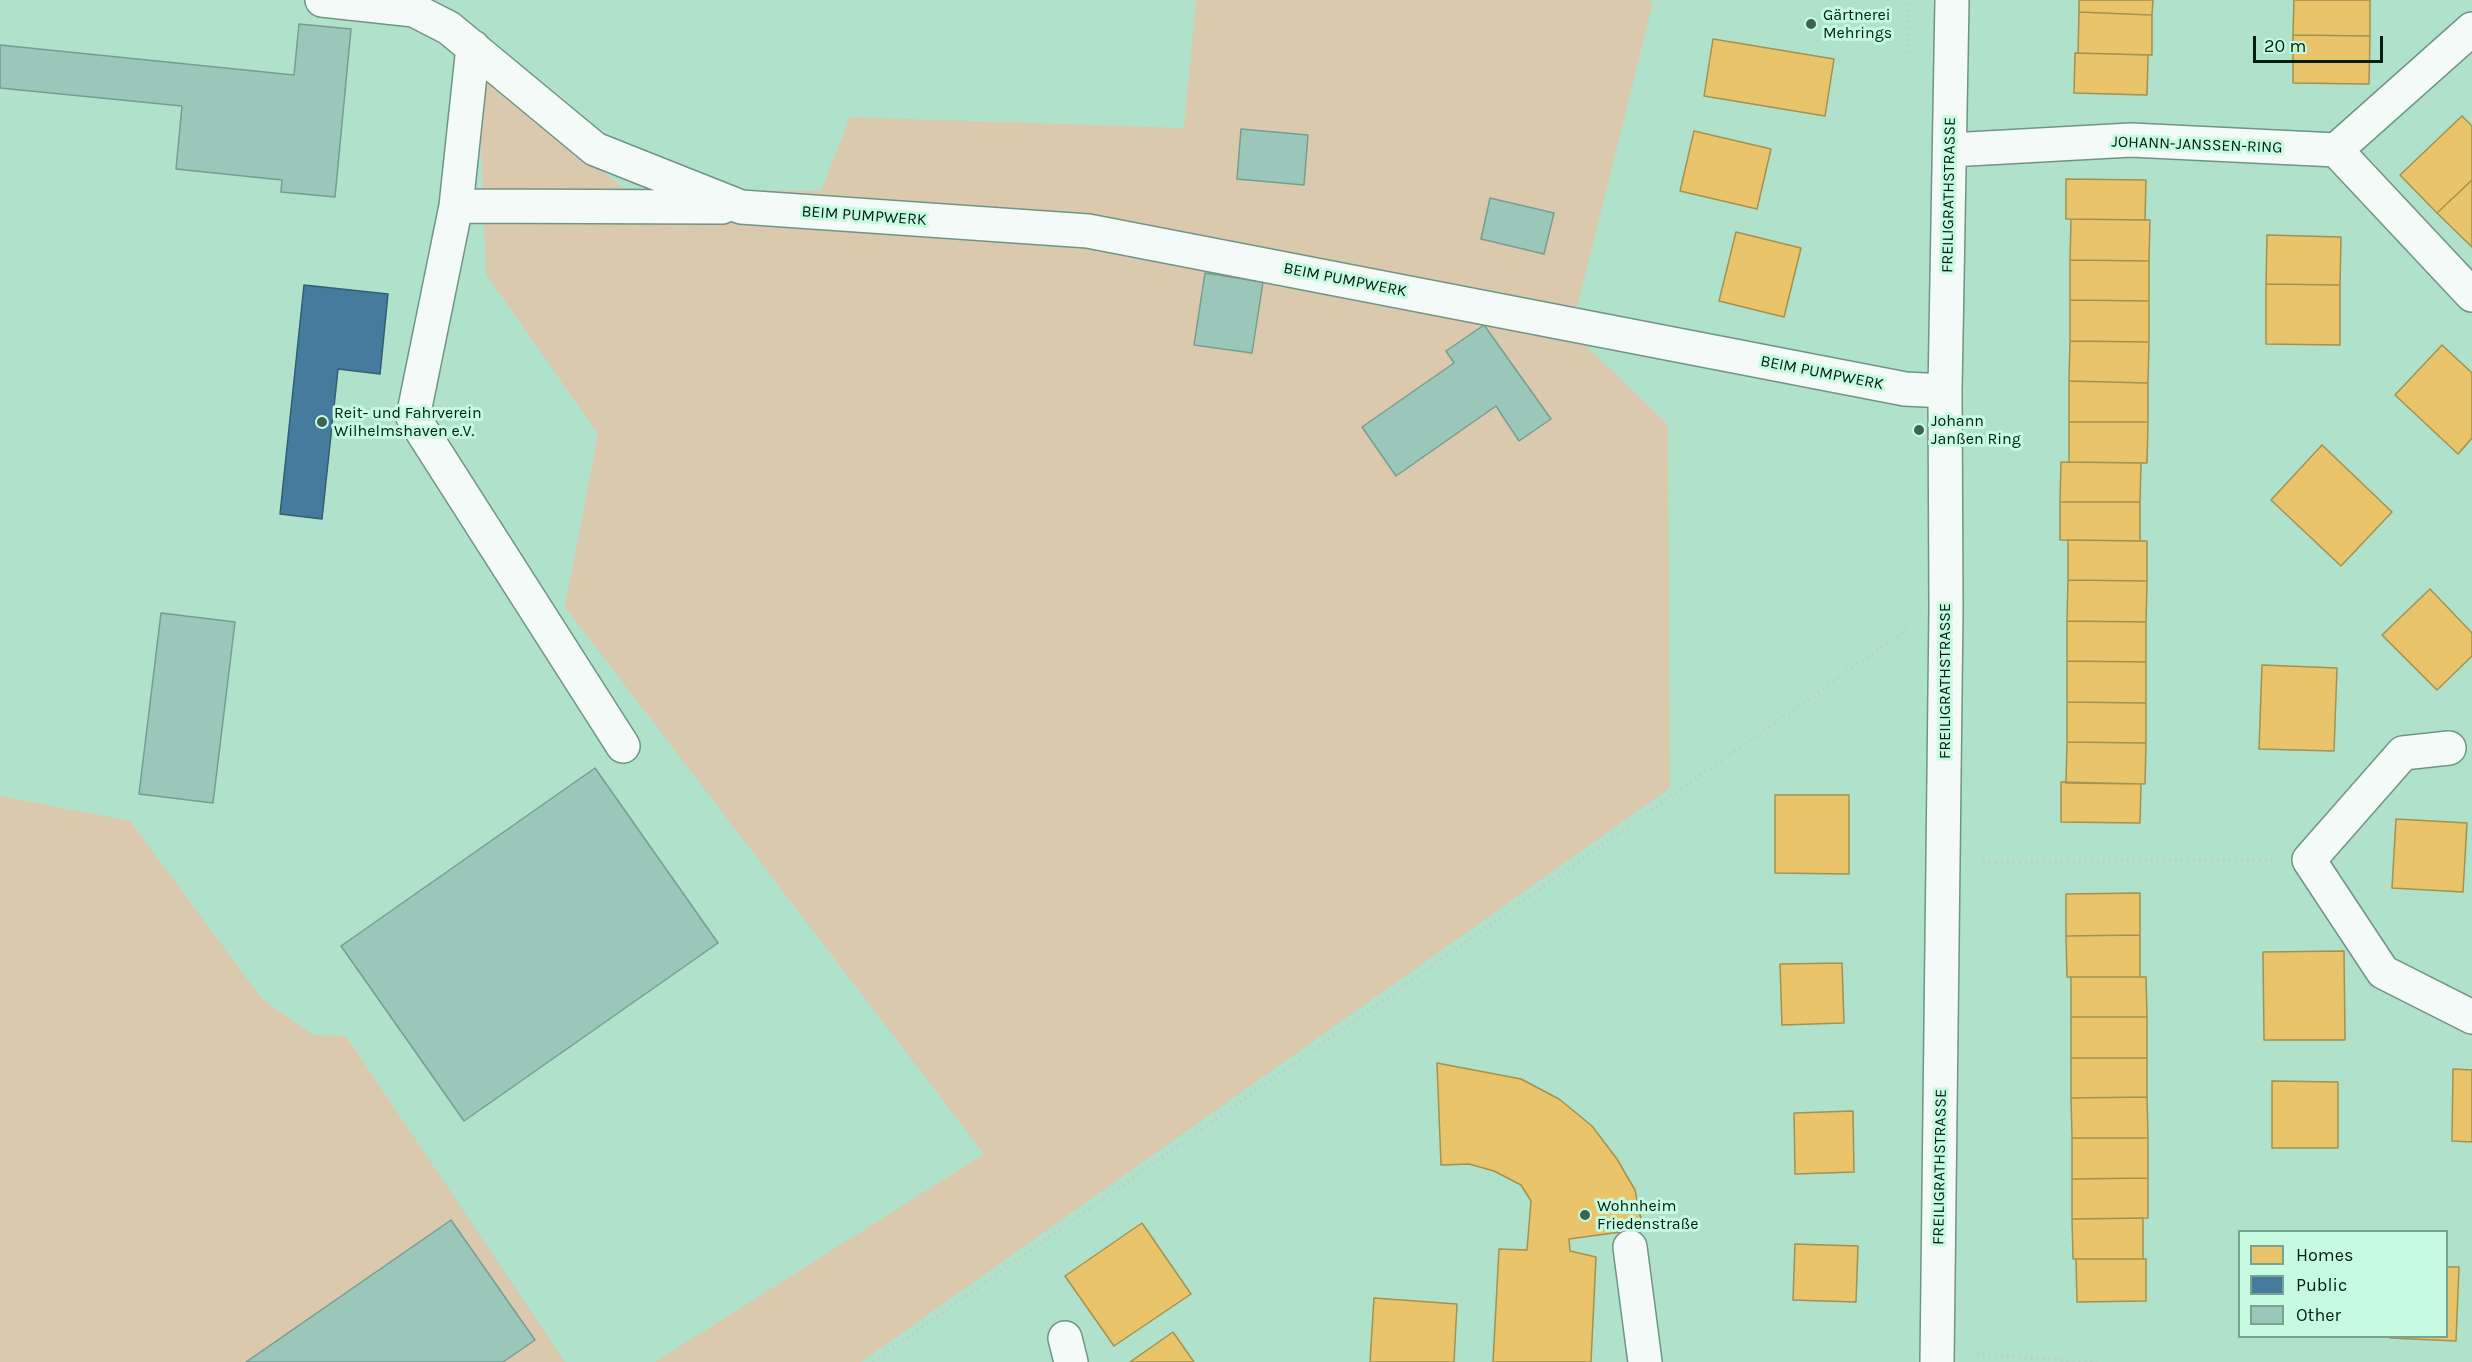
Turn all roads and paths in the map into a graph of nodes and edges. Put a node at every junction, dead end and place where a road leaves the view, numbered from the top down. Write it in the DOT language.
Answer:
graph roads {
  1 [pos="322,0"];
  2 [pos="1952,0"];
  3 [pos="2472,29"];
  4 [pos="472,47"];
  5 [pos="1950,150"];
  6 [pos="2336,150"];
  7 [pos="456,207"];
  8 [pos="741,207"];
  9 [pos="2472,295"];
  10 [pos="1945,391"];
  11 [pos="1946,609"];
  12 [pos="623,746"];
  13 [pos="2449,748"];
  14 [pos="2309,860"];
  15 [pos="1943,862"];
  16 [pos="2472,1017"];
  17 [pos="1630,1246"];
  18 [pos="1938,1357"];
  19 [pos="873,1362"];
  20 [pos="1646,1362"];
  21 [pos="2098,1362"];
  1 -- 4 [label="street, BEIM PUMPWERK"];
  2 -- 5 [label="street, FREILIGRATHSTRASSE"];
  3 -- 6 [label="street"];
  4 -- 7 [label="street"];
  4 -- 8 [label="street, BEIM PUMPWERK"];
  5 -- 6 [label="street, JOHANN-JANSSEN-RING"];
  5 -- 10 [label="street, FREILIGRATHSTRASSE"];
  6 -- 9 [label="street"];
  7 -- 8 [label="street, BEIM PUMPWERK"];
  7 -- 12 [label="street"];
  8 -- 10 [label="street, BEIM PUMPWERK"];
  10 -- 11 [label="street, FREILIGRATHSTRASSE"];
  11 -- 15 [label="street, FREILIGRATHSTRASSE"];
  11 -- 19 [label="path"];
  13 -- 14 [label="street"];
  14 -- 15 [label="path"];
  14 -- 16 [label="street"];
  15 -- 18 [label="street, FREILIGRATHSTRASSE"];
  17 -- 20 [label="street"];
  18 -- 21 [label="path"];
}
